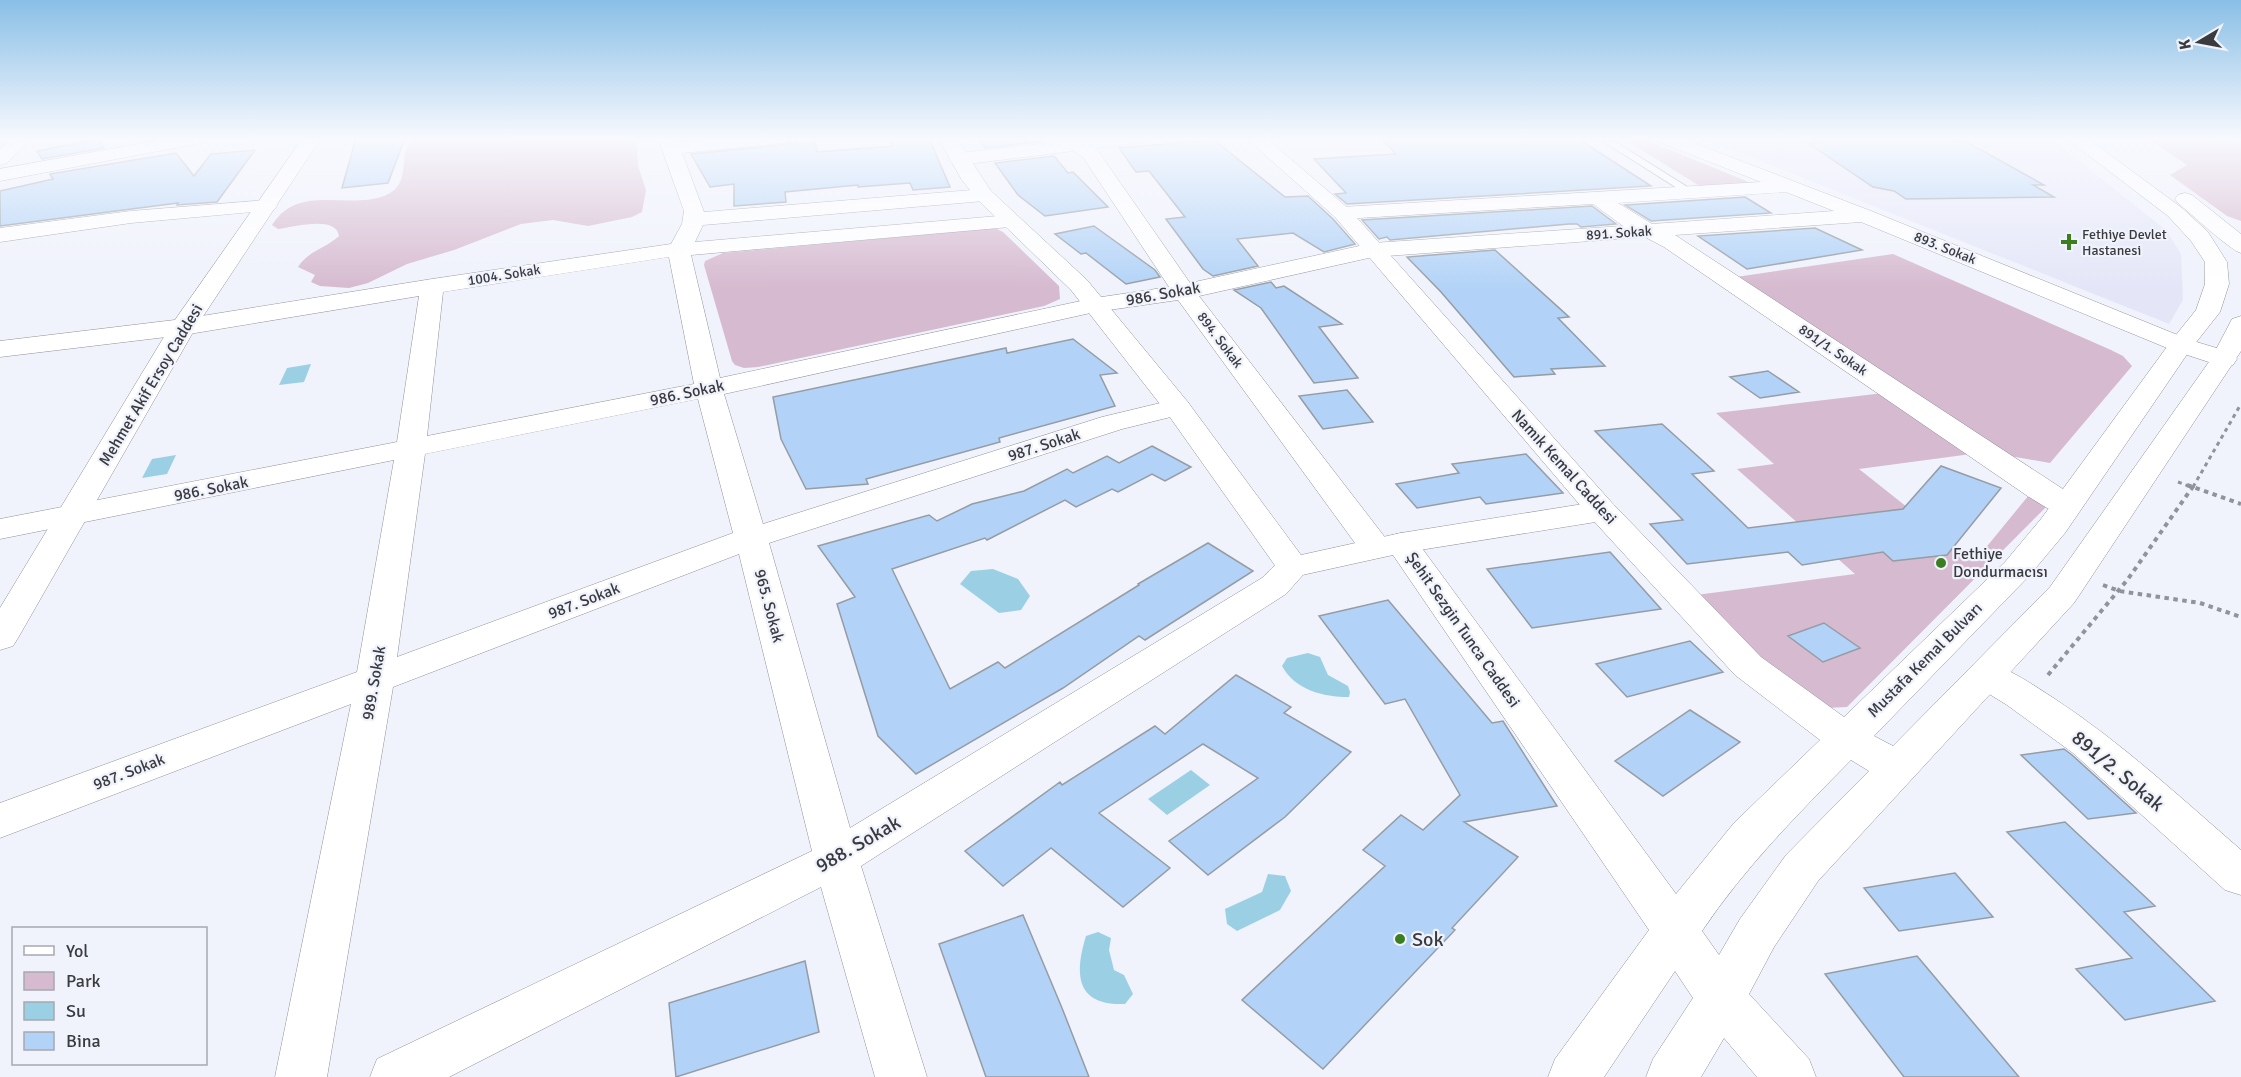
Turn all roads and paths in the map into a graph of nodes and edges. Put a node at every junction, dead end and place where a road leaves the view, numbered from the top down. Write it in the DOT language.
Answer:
graph roads {
  1 [pos="279,188"];
  2 [pos="685,188"];
  3 [pos="980,188"];
  4 [pos="1114,188"];
  5 [pos="1313,188"];
  6 [pos="1684,188"];
  7 [pos="1759,188"];
  8 [pos="1797,188"];
  9 [pos="2143,188"];
  10 [pos="2173,188"];
  11 [pos="1692,193"];
  12 [pos="984,195"];
  13 [pos="1598,198"];
  14 [pos="267,206"];
  15 [pos="1342,213"];
  16 [pos="1864,214"];
  17 [pos="694,219"];
  18 [pos="1010,221"];
  19 [pos="2233,229"];
  20 [pos="1651,231"];
  21 [pos="0,235"];
  22 [pos="2241,246"];
  23 [pos="679,250"];
  24 [pos="1373,250"];
  25 [pos="432,286"];
  26 [pos="1184,292"];
  27 [pos="1095,305"];
  28 [pos="2241,324"];
  29 [pos="183,327"];
  30 [pos="2181,345"];
  31 [pos="0,349"];
  32 [pos="2224,358"];
  33 [pos="709,389"];
  34 [pos="2241,404"];
  35 [pos="1177,407"];
  36 [pos="411,449"];
  37 [pos="2178,482"];
  38 [pos="2193,487"];
  39 [pos="2241,504"];
  40 [pos="2067,506"];
  41 [pos="1602,512"];
  42 [pos="74,516"];
  43 [pos="0,529"];
  44 [pos="751,538"];
  45 [pos="1388,545"];
  46 [pos="1293,567"];
  47 [pos="2077,575"];
  48 [pos="2119,591"];
  49 [pos="2241,617"];
  50 [pos="0,638"];
  51 [pos="1986,675"];
  52 [pos="375,680"];
  53 [pos="2048,683"];
  54 [pos="1846,738"];
  55 [pos="1898,768"];
  56 [pos="0,821"];
  57 [pos="836,859"];
  58 [pos="2241,878"];
  59 [pos="1676,930"];
  60 [pos="1721,998"];
  61 [pos="301,1077"];
  62 [pos="396,1077"];
  63 [pos="901,1077"];
  64 [pos="1574,1077"];
  65 [pos="1672,1077"];
  66 [pos="1790,1077"];
  1 -- 14 [label="street, Mehmet Akif Ersoy Caddesi"];
  2 -- 17 [label="street"];
  3 -- 12 [label="street"];
  4 -- 26 [label="street, 894. Sokak"];
  5 -- 15 [label="street, Namık Kemal Caddesi"];
  6 -- 11 [label="lane"];
  7 -- 11 [label="street"];
  8 -- 16 [label="street, 893. Sokak"];
  9 -- 30 [label="street, Mustafa Kemal Bulvarı"];
  10 -- 19 [label="street"];
  11 -- 13 [label="street"];
  12 -- 17 [label="street"];
  12 -- 18 [label="street"];
  13 -- 15 [label="street"];
  13 -- 20 [label="street, 891/1. Sokak"];
  14 -- 21 [label="street"];
  14 -- 29 [label="street, Mehmet Akif Ersoy Caddesi"];
  15 -- 24 [label="street, Namık Kemal Caddesi"];
  16 -- 20 [label="street, 891. Sokak"];
  16 -- 30 [label="street, 893. Sokak"];
  17 -- 23 [label="street"];
  18 -- 23 [label="street, 1004. Sokak"];
  18 -- 27 [label="street"];
  19 -- 22 [label="street"];
  20 -- 24 [label="street, 891. Sokak"];
  20 -- 40 [label="street, 891/1. Sokak"];
  23 -- 25 [label="street, 1004. Sokak"];
  23 -- 33 [label="street, 965. Sokak"];
  24 -- 26 [label="street, 986. Sokak"];
  24 -- 41 [label="street, Namık Kemal Caddesi"];
  25 -- 29 [label="street, 1004. Sokak"];
  25 -- 36 [label="street, 989. Sokak"];
  26 -- 27 [label="street, 986. Sokak"];
  26 -- 45 [label="street, 894. Sokak"];
  27 -- 33 [label="street, 986. Sokak"];
  27 -- 35 [label="street"];
  28 -- 32 [label="street"];
  29 -- 31 [label="street, 1004. Sokak"];
  29 -- 42 [label="street, Mehmet Akif Ersoy Caddesi"];
  30 -- 32 [label="street, 893. Sokak"];
  30 -- 40 [label="street, Mustafa Kemal Bulvarı"];
  32 -- 47 [label="street"];
  33 -- 36 [label="street, 986. Sokak"];
  33 -- 44 [label="street, 965. Sokak"];
  34 -- 38 [label="path"];
  35 -- 44 [label="street, 987. Sokak"];
  35 -- 46 [label="street"];
  36 -- 42 [label="street, 986. Sokak"];
  36 -- 52 [label="street, 989. Sokak"];
  37 -- 38 [label="path"];
  38 -- 39 [label="path"];
  38 -- 48 [label="path"];
  40 -- 54 [label="street, Mustafa Kemal Bulvarı"];
  41 -- 45 [label="street"];
  41 -- 54 [label="street, Namık Kemal Caddesi"];
  42 -- 43 [label="street, 986. Sokak"];
  42 -- 50 [label="street, Mehmet Akif Ersoy Caddesi"];
  44 -- 52 [label="street, 987. Sokak"];
  44 -- 57 [label="street, 965. Sokak"];
  45 -- 46 [label="street"];
  45 -- 59 [label="street, Şehit Sezgin Tunca Caddesi"];
  46 -- 57 [label="street, 988. Sokak"];
  47 -- 48 [label="path"];
  47 -- 51 [label="street"];
  48 -- 49 [label="path"];
  48 -- 53 [label="path"];
  51 -- 55 [label="street"];
  51 -- 58 [label="street, 891/2. Sokak"];
  52 -- 56 [label="street, 987. Sokak"];
  52 -- 61 [label="street, 989. Sokak"];
  54 -- 55 [label="street, Namık Kemal Caddesi"];
  54 -- 59 [label="street, Mustafa Kemal Bulvarı"];
  55 -- 60 [label="street"];
  57 -- 62 [label="street, 988. Sokak"];
  57 -- 63 [label="street, 965. Sokak"];
  59 -- 60 [label="street, Şehit Sezgin Tunca Caddesi"];
  59 -- 64 [label="street, Mustafa Kemal Bulvarı"];
  60 -- 65 [label="street"];
  60 -- 66 [label="street, Şehit Sezgin Tunca Caddesi"];
}
